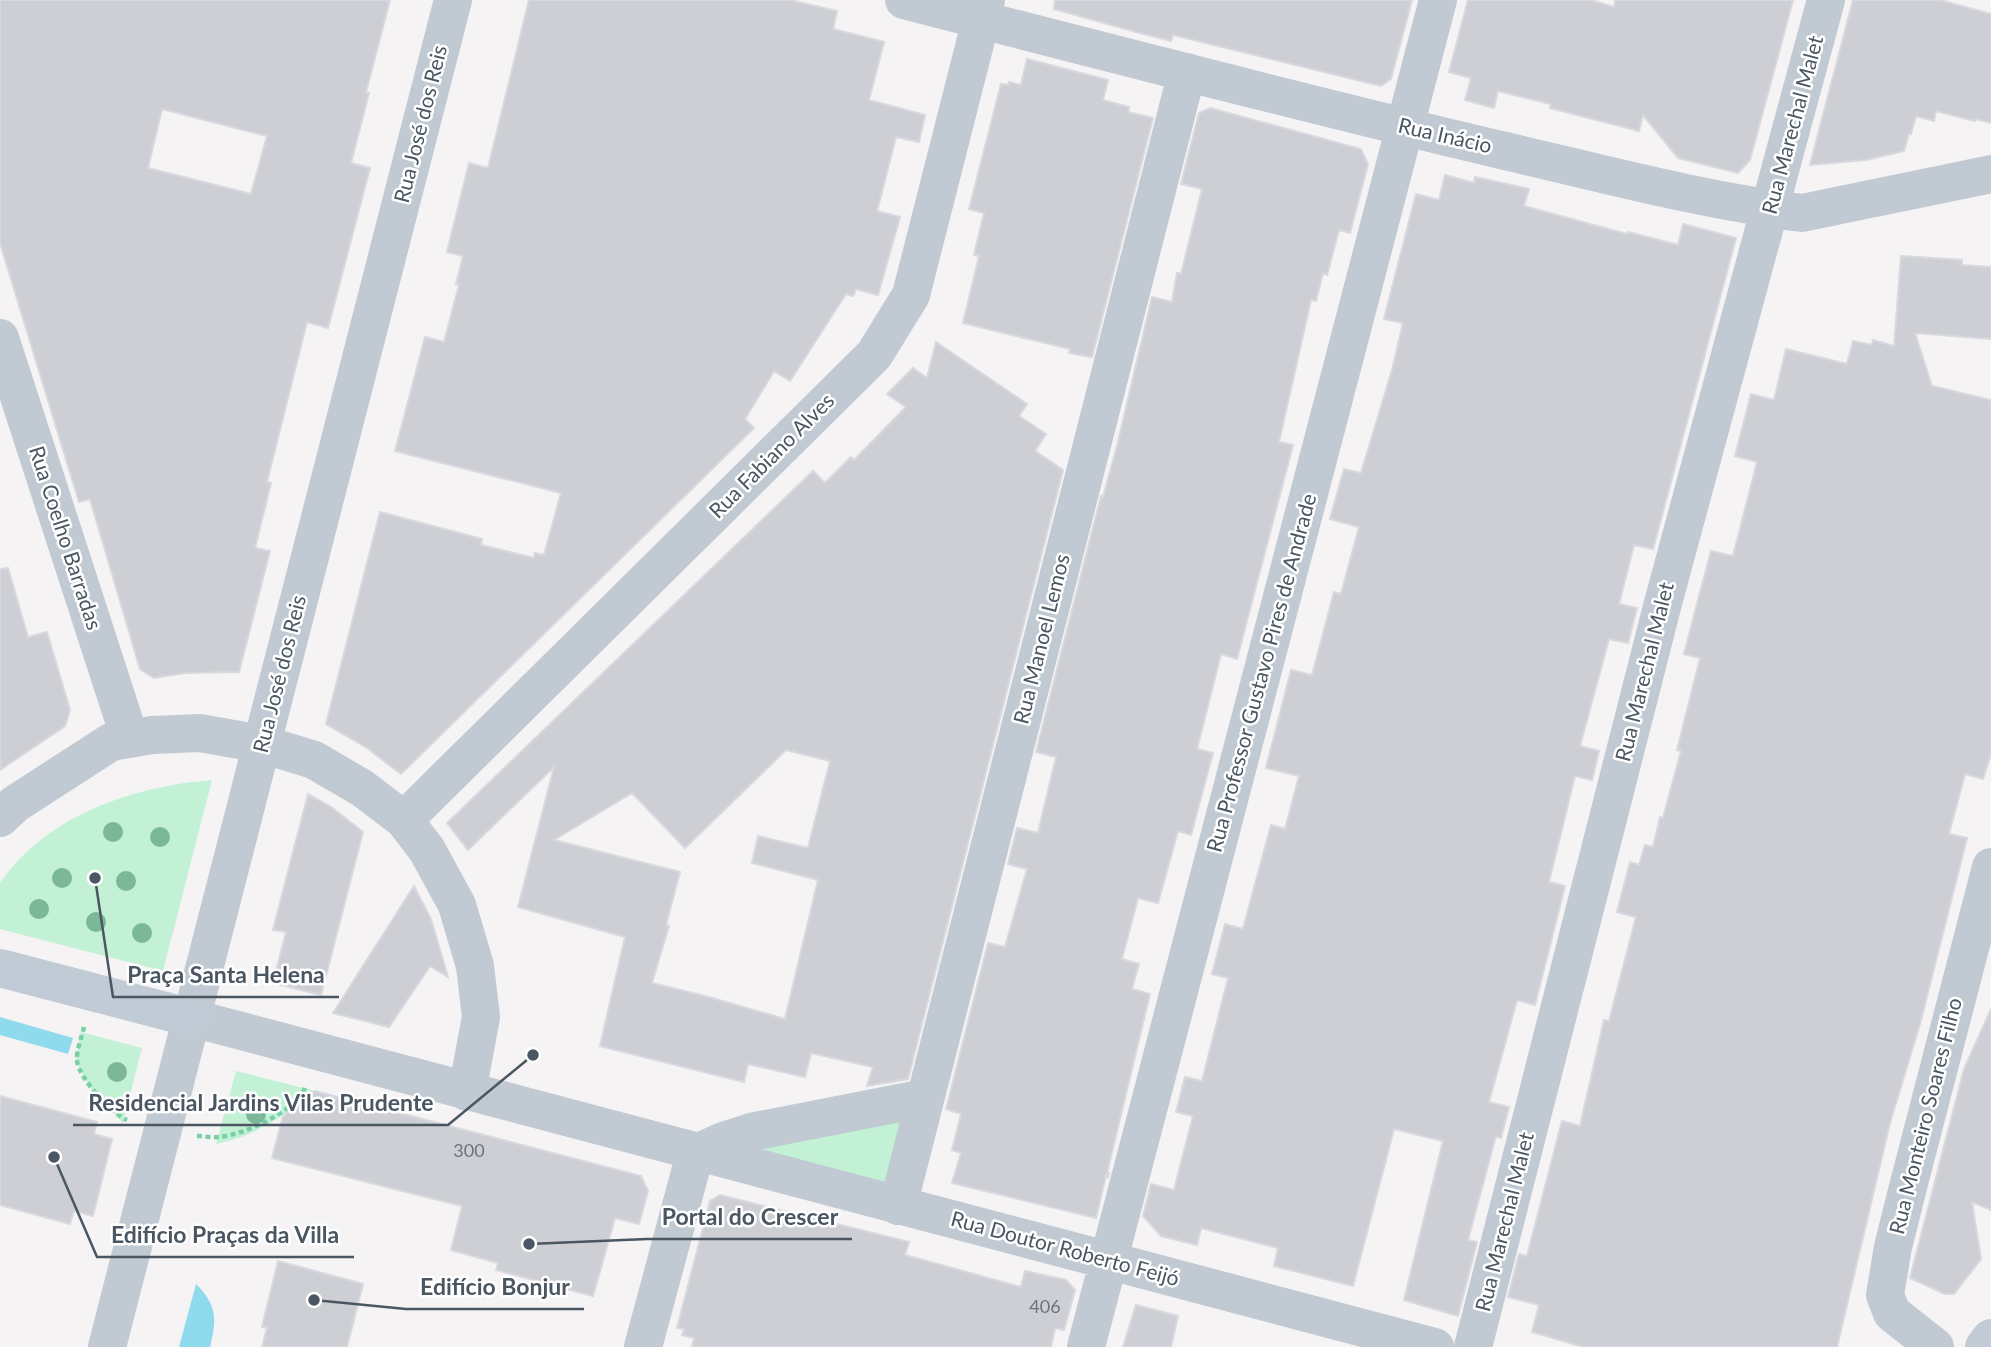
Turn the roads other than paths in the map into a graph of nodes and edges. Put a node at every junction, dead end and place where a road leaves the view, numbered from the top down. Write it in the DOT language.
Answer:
graph roads {
  1 [pos="453,0"];
  2 [pos="904,0"];
  3 [pos="1438,0"];
  4 [pos="1826,0"];
  5 [pos="984,10"];
  6 [pos="1186,72"];
  7 [pos="1405,127"];
  8 [pos="1991,174"];
  9 [pos="1771,209"];
  10 [pos="0,338"];
  11 [pos="130,739"];
  12 [pos="262,744"];
  13 [pos="0,818"];
  14 [pos="404,820"];
  15 [pos="1991,867"];
  16 [pos="0,968"];
  17 [pos="192,1018"];
  18 [pos="467,1092"];
  19 [pos="925,1098"];
  20 [pos="695,1154"];
  21 [pos="898,1206"];
  22 [pos="1109,1259"];
  23 [pos="1991,1338"];
  24 [pos="107,1347"];
  25 [pos="643,1347"];
  26 [pos="1086,1347"];
  27 [pos="1435,1347"];
  28 [pos="1473,1347"];
  29 [pos="1935,1347"];
  30 [pos="1984,1347"];
  1 -- 12 [label="street, Rua José dos Reis"];
  2 -- 5 [label="street, Rua Inácio"];
  3 -- 7 [label="street, Rua Professor Gustavo Pires de Andrade"];
  4 -- 9 [label="street, Rua Marechal Malet"];
  5 -- 6 [label="street, Rua Inácio"];
  5 -- 14 [label="street, Rua Fabiano Alves"];
  6 -- 7 [label="street, Rua Inácio"];
  6 -- 19 [label="street, Rua Manoel Lemos"];
  7 -- 9 [label="street, Rua Inácio"];
  7 -- 22 [label="street, Rua Professor Gustavo Pires de Andrade"];
  8 -- 9 [label="street, Rua Inácio"];
  9 -- 28 [label="street, Rua Marechal Malet"];
  10 -- 11 [label="street, Rua Coelho Barradas"];
  11 -- 12 [label="street"];
  11 -- 13 [label="street"];
  12 -- 14 [label="street"];
  12 -- 17 [label="street, Rua José dos Reis"];
  14 -- 18 [label="street"];
  15 -- 29 [label="street, Rua Monteiro Soares Filho"];
  16 -- 17 [label="street, Rua Doutor Roberto Feijó"];
  17 -- 18 [label="street, Rua Doutor Roberto Feijó"];
  17 -- 24 [label="street, Rua José dos Reis"];
  18 -- 20 [label="street, Rua Doutor Roberto Feijó"];
  19 -- 20 [label="street"];
  19 -- 21 [label="street, Rua Manoel Lemos"];
  20 -- 21 [label="street, Rua Doutor Roberto Feijó"];
  20 -- 25 [label="street"];
  21 -- 22 [label="street, Rua Doutor Roberto Feijó"];
  22 -- 26 [label="street, Rua Professor Gustavo Pires de Andrade"];
  22 -- 27 [label="street, Rua Doutor Roberto Feijó"];
  23 -- 30 [label="street"];
}
